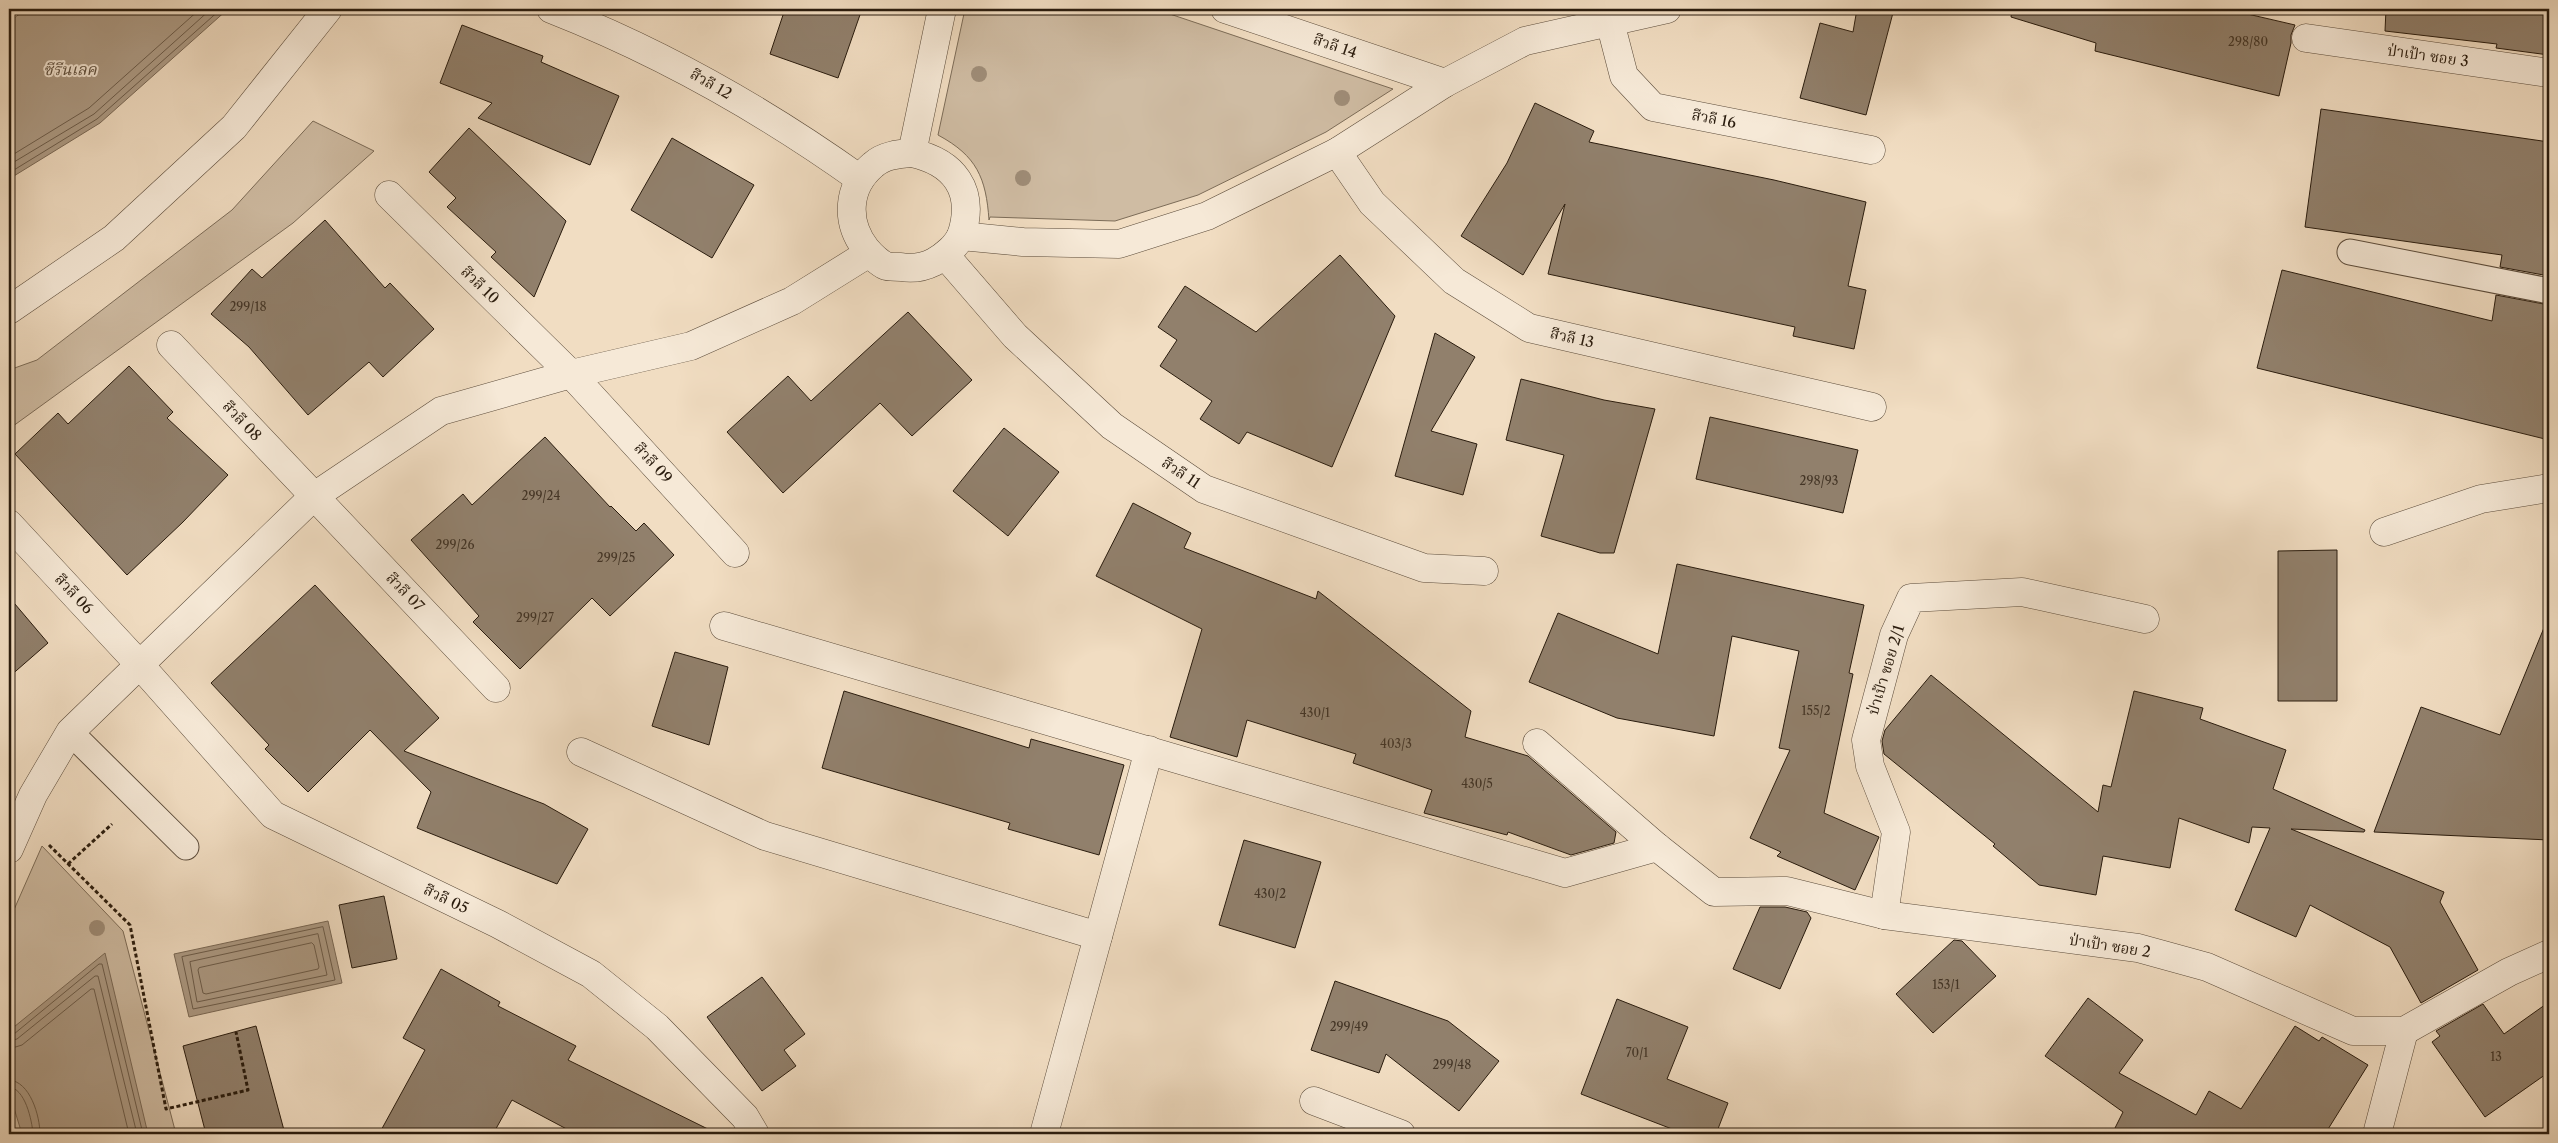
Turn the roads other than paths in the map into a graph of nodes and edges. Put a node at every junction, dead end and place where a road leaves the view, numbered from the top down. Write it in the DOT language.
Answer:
graph roads {
  1 [pos="328,9"];
  2 [pos="551,9"];
  3 [pos="942,9"];
  4 [pos="1225,9"];
  5 [pos="1667,9"];
  6 [pos="1610,22"];
  7 [pos="2306,38"];
  8 [pos="2549,73"];
  9 [pos="1444,82"];
  10 [pos="1871,150"];
  11 [pos="1337,152"];
  12 [pos="912,153"];
  13 [pos="860,179"];
  14 [pos="388,195"];
  15 [pos="953,246"];
  16 [pos="869,253"];
  17 [pos="2549,274"];
  18 [pos="2549,292"];
  19 [pos="9,310"];
  20 [pos="171,345"];
  21 [pos="571,374"];
  22 [pos="1872,407"];
  23 [pos="2549,488"];
  24 [pos="314,497"];
  25 [pos="9,524"];
  26 [pos="2384,532"];
  27 [pos="735,553"];
  28 [pos="1484,571"];
  29 [pos="2145,619"];
  30 [pos="724,626"];
  31 [pos="139,664"];
  32 [pos="496,688"];
  33 [pos="70,732"];
  34 [pos="1537,744"];
  35 [pos="1149,750"];
  36 [pos="581,752"];
  37 [pos="186,847"];
  38 [pos="1657,847"];
  39 [pos="9,848"];
  40 [pos="1884,914"];
  41 [pos="1098,936"];
  42 [pos="2549,954"];
  43 [pos="2404,1031"];
  44 [pos="1314,1100"];
  45 [pos="745,1129"];
  46 [pos="1044,1134"];
  47 [pos="1401,1134"];
  48 [pos="2377,1134"];
  1 -- 19 [label="street"];
  2 -- 13 [label="street, สีวลี 12"];
  3 -- 12 [label="street"];
  4 -- 9 [label="street, สีวลี 14"];
  5 -- 6 [label="street"];
  6 -- 9 [label="street"];
  6 -- 10 [label="street, สีวลี 16"];
  7 -- 8 [label="street, ป่าเป้า ซอย 3"];
  9 -- 11 [label="street"];
  11 -- 15 [label="street"];
  11 -- 22 [label="street, สีวลี 13"];
  12 -- 13 [label="street"];
  12 -- 15 [label="street"];
  13 -- 16 [label="street"];
  14 -- 21 [label="street, สีวลี 10"];
  15 -- 16 [label="street"];
  15 -- 28 [label="street, สีวลี 11"];
  16 -- 21 [label="street"];
  17 -- 18 [label="lane"];
  20 -- 24 [label="street, สีวลี 08"];
  21 -- 24 [label="street"];
  21 -- 27 [label="street, สีวลี 09"];
  23 -- 26 [label="street"];
  24 -- 31 [label="street"];
  24 -- 32 [label="street, สีวลี 07"];
  25 -- 31 [label="street, สีวลี 06"];
  29 -- 40 [label="street, ป่าเป้า ขอย 2/1"];
  30 -- 35 [label="street"];
  31 -- 33 [label="street"];
  31 -- 45 [label="street, สีวลี 05"];
  33 -- 37 [label="lane"];
  33 -- 39 [label="street"];
  34 -- 38 [label="street, ป่าเป้า ซอย 2"];
  35 -- 38 [label="street"];
  35 -- 41 [label="street"];
  36 -- 41 [label="street"];
  38 -- 40 [label="street, ป่าเป้า ซอย 2"];
  40 -- 43 [label="street, ป่าเป้า ซอย 2"];
  41 -- 46 [label="street"];
  42 -- 43 [label="street, ป่าเป้า ซอย 2"];
  43 -- 48 [label="street"];
  44 -- 47 [label="street"];
}
